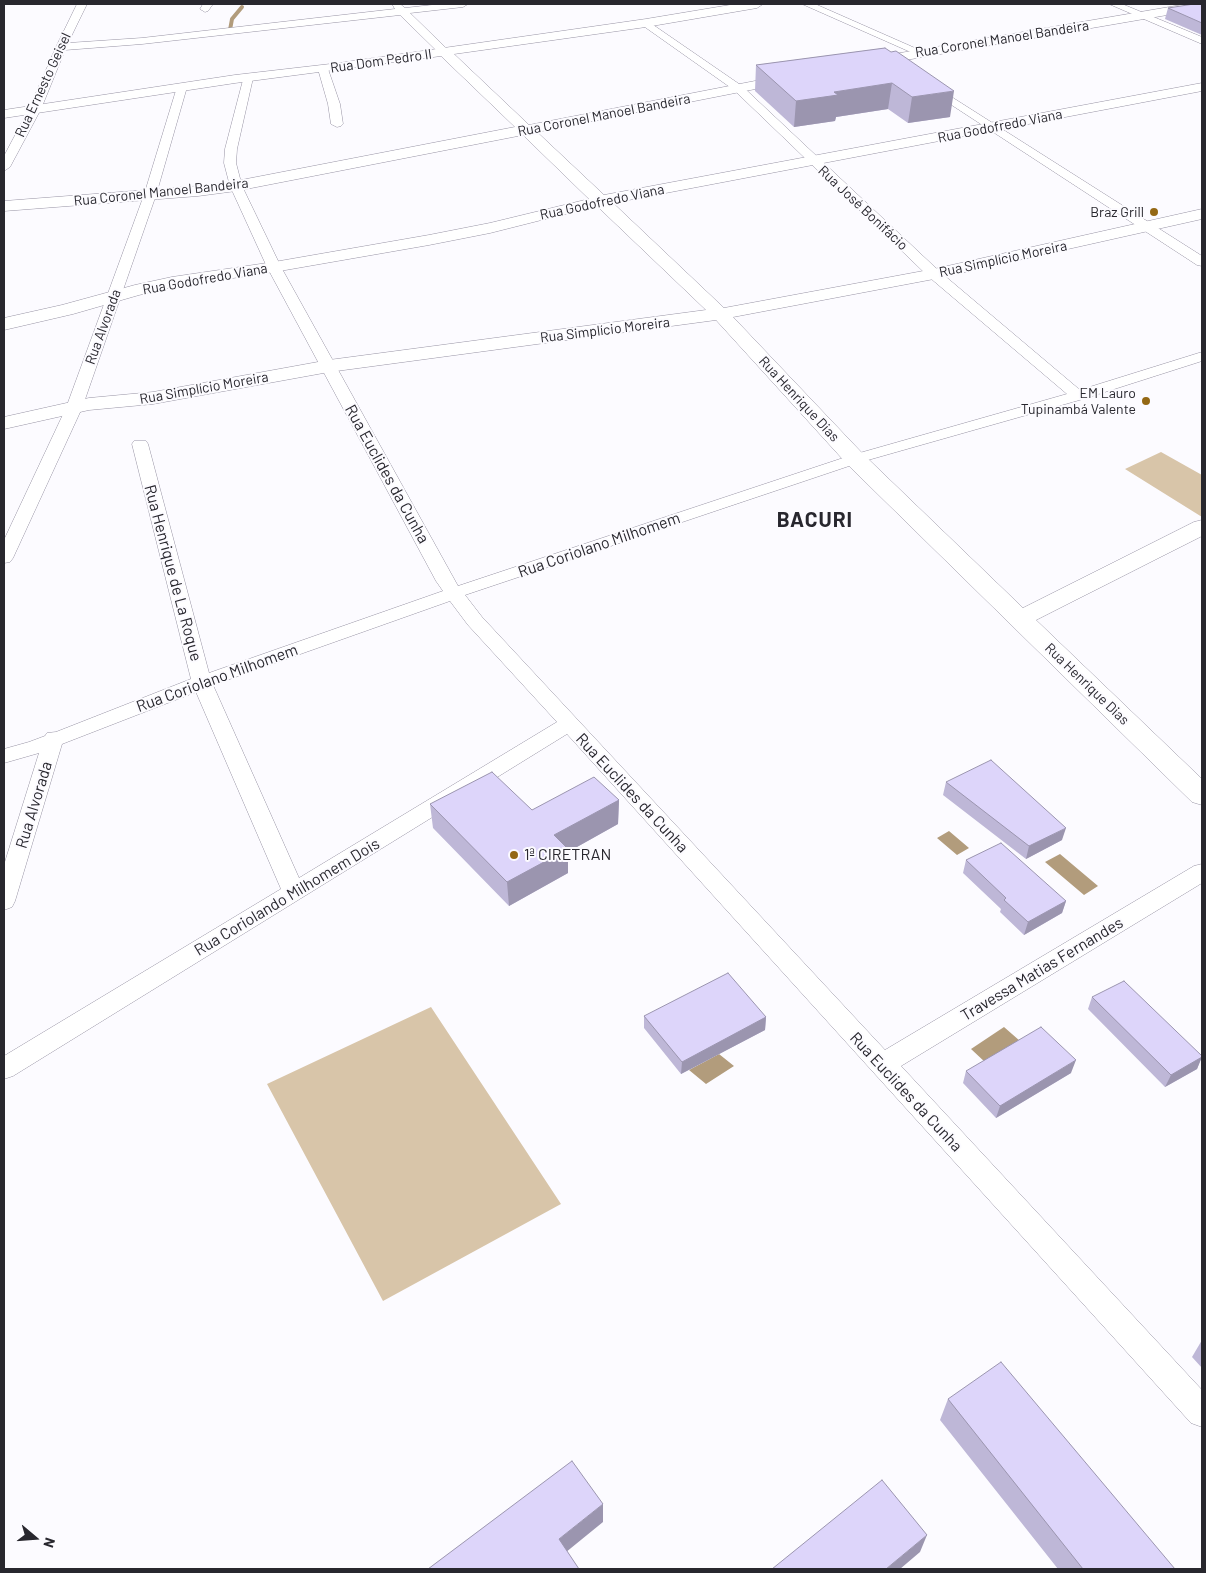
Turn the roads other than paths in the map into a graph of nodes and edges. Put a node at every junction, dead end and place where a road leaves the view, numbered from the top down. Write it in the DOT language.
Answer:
graph roads {
  1 [pos="82,4"];
  2 [pos="394,4"];
  3 [pos="463,4"];
  4 [pos="757,4"];
  5 [pos="807,4"];
  6 [pos="1114,4"];
  7 [pos="1202,5"];
  8 [pos="402,12"];
  9 [pos="1143,16"];
  10 [pos="646,23"];
  11 [pos="1202,41"];
  12 [pos="61,47"];
  13 [pos="444,52"];
  14 [pos="919,52"];
  15 [pos="886,58"];
  16 [pos="849,66"];
  17 [pos="901,68"];
  18 [pos="323,69"];
  19 [pos="803,75"];
  20 [pos="916,78"];
  21 [pos="242,79"];
  22 [pos="189,86"];
  23 [pos="1202,87"];
  24 [pos="738,88"];
  25 [pos="35,109"];
  26 [pos="4,114"];
  27 [pos="337,124"];
  28 [pos="994,127"];
  29 [pos="526,131"];
  30 [pos="812,160"];
  31 [pos="4,167"];
  32 [pos="236,186"];
  33 [pos="156,194"];
  34 [pos="600,201"];
  35 [pos="4,206"];
  36 [pos="1202,214"];
  37 [pos="1146,227"];
  38 [pos="1202,262"];
  39 [pos="274,267"];
  40 [pos="934,274"];
  41 [pos="114,296"];
  42 [pos="720,314"];
  43 [pos="4,324"];
  44 [pos="1202,356"];
  45 [pos="329,366"];
  46 [pos="1078,396"];
  47 [pos="82,406"];
  48 [pos="4,423"];
  49 [pos="140,444"];
  50 [pos="855,458"];
  51 [pos="1202,527"];
  52 [pos="4,558"];
  53 [pos="454,593"];
  54 [pos="1019,619"];
  55 [pos="202,682"];
  56 [pos="569,724"];
  57 [pos="45,743"];
  58 [pos="4,756"];
  59 [pos="1202,795"];
  60 [pos="1202,872"];
  61 [pos="294,893"];
  62 [pos="4,901"];
  63 [pos="882,1066"];
  64 [pos="4,1069"];
  65 [pos="1202,1412"];
  1 -- 12 [label="street, Rua Ernesto Geisel"];
  2 -- 8 [label="street, Rua Henrique Dias"];
  3 -- 8 [label="street"];
  4 -- 10 [label="street, Rua Dom Pedro II"];
  5 -- 14 [label="street"];
  6 -- 9 [label="street"];
  7 -- 9 [label="street, Rua Coronel Manoel Bandeira"];
  8 -- 12 [label="street"];
  8 -- 13 [label="street, Rua Henrique Dias"];
  9 -- 11 [label="street"];
  9 -- 14 [label="street, Rua Coronel Manoel Bandeira"];
  10 -- 13 [label="street, Rua Dom Pedro II"];
  10 -- 24 [label="street, Rua José Bonifácio"];
  12 -- 25 [label="street, Rua Ernesto Geisel"];
  13 -- 18 [label="street, Rua Dom Pedro II"];
  13 -- 29 [label="street, Rua Henrique Dias"];
  14 -- 15 [label="street, Rua Coronel Manoel Bandeira"];
  15 -- 16 [label="street, Rua Coronel Manoel Bandeira"];
  15 -- 17 [label="street"];
  18 -- 21 [label="street, Rua Dom Pedro II"];
  18 -- 27 [label="street"];
  19 -- 24 [label="street, Rua Coronel Manoel Bandeira"];
  20 -- 28 [label="street"];
  21 -- 22 [label="street, Rua Dom Pedro II"];
  21 -- 32 [label="street, Rua Euclides da Cunha"];
  22 -- 25 [label="street, Rua Dom Pedro II"];
  22 -- 33 [label="street, Rua Alvorada"];
  23 -- 28 [label="street, Rua Godofredo Viana"];
  24 -- 29 [label="street, Rua Coronel Manoel Bandeira"];
  24 -- 30 [label="street, Rua José Bonifácio"];
  25 -- 26 [label="street, Rua Dom Pedro II"];
  25 -- 31 [label="street, Rua Ernesto Geisel"];
  28 -- 30 [label="street, Rua Godofredo Viana"];
  28 -- 37 [label="street"];
  29 -- 32 [label="street, Rua Coronel Manoel Bandeira"];
  29 -- 34 [label="street, Rua Henrique Dias"];
  30 -- 34 [label="street, Rua Godofredo Viana"];
  30 -- 40 [label="street, Rua José Bonifácio"];
  32 -- 33 [label="street, Rua Coronel Manoel Bandeira"];
  32 -- 39 [label="street, Rua Euclides da Cunha"];
  33 -- 35 [label="street, Rua Coronel Manoel Bandeira"];
  33 -- 41 [label="street, Rua Alvorada"];
  34 -- 39 [label="street, Rua Godofredo Viana"];
  34 -- 42 [label="street, Rua Henrique Dias"];
  36 -- 37 [label="street, Rua Simplício Moreira"];
  37 -- 38 [label="street"];
  37 -- 40 [label="street, Rua Simplício Moreira"];
  39 -- 41 [label="street, Rua Godofredo Viana"];
  39 -- 45 [label="street, Rua Euclides da Cunha"];
  40 -- 42 [label="street, Rua Simplício Moreira"];
  40 -- 46 [label="street, Rua José Bonifácio"];
  41 -- 43 [label="street, Rua Godofredo Viana"];
  41 -- 47 [label="street, Rua Alvorada"];
  42 -- 45 [label="street, Rua Simplício Moreira"];
  42 -- 50 [label="street, Rua Henrique Dias"];
  44 -- 46 [label="street, Rua Coriolano Milhomem"];
  45 -- 47 [label="street, Rua Simplício Moreira"];
  45 -- 53 [label="street, Rua Euclides da Cunha"];
  46 -- 50 [label="street, Rua Coriolano Milhomem"];
  47 -- 48 [label="street, Rua Simplício Moreira"];
  47 -- 52 [label="street, Rua Alvorada"];
  49 -- 55 [label="street, Rua Henrique de La Roque"];
  50 -- 53 [label="street, Rua Coriolano Milhomem"];
  50 -- 54 [label="street, Rua Henrique Dias"];
  51 -- 54 [label="street"];
  53 -- 55 [label="street, Rua Coriolano Milhomem"];
  53 -- 56 [label="street, Rua Euclides da Cunha"];
  54 -- 59 [label="street, Rua Henrique Dias"];
  55 -- 57 [label="street, Rua Coriolano Milhomem"];
  55 -- 61 [label="street, Rua Henrique de La Roque"];
  56 -- 61 [label="street, Rua Coriolando Milhomem Dois"];
  56 -- 63 [label="street, Rua Euclides da Cunha"];
  57 -- 58 [label="street, Rua Coriolano Milhomem"];
  57 -- 62 [label="street, Rua Alvorada"];
  60 -- 63 [label="street, Travessa Matias Fernandes"];
  61 -- 64 [label="street, Rua Coriolando Milhomem Dois"];
  63 -- 65 [label="street, Rua Euclides da Cunha"];
}
